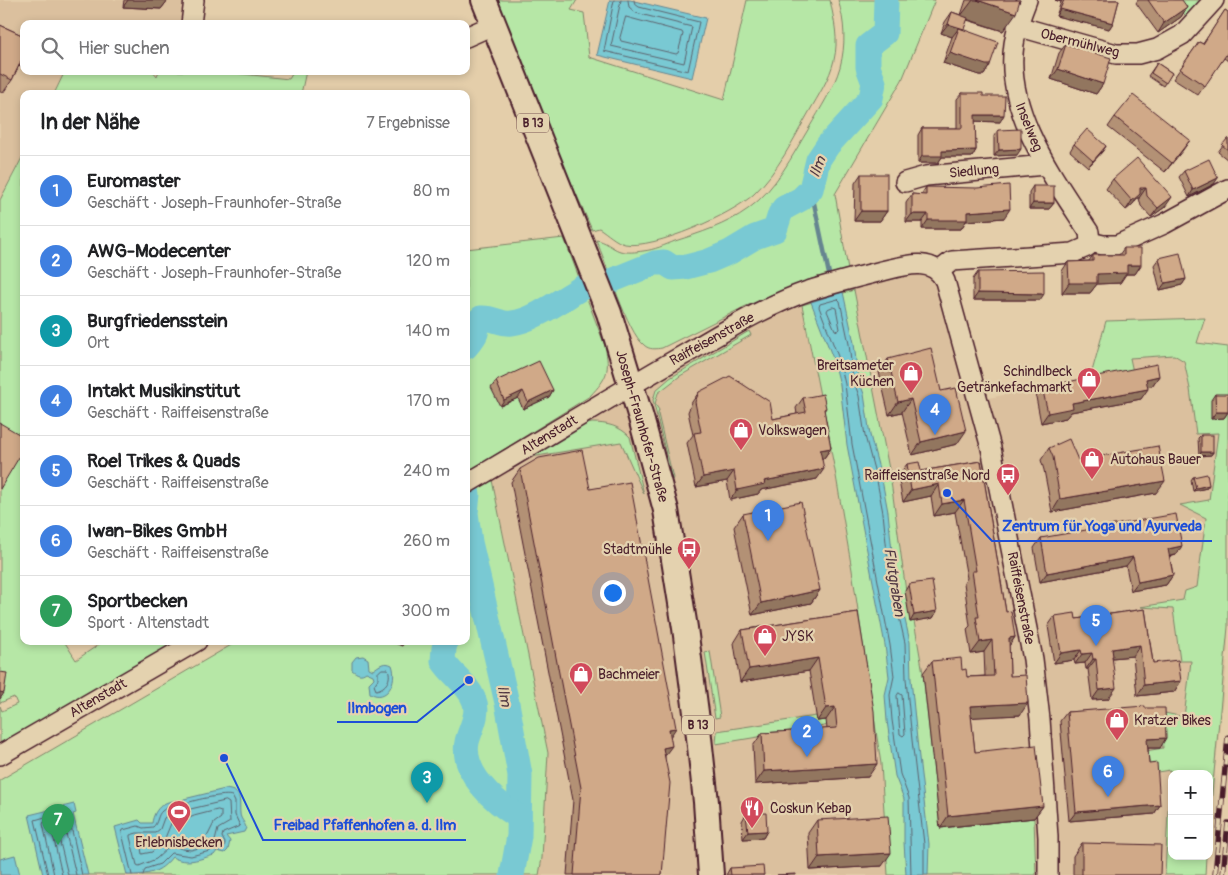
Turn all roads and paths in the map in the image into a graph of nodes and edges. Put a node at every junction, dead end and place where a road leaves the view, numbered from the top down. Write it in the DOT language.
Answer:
graph roads {
  1 [pos="194,0"];
  2 [pos="484,0"];
  3 [pos="1026,0"];
  4 [pos="1214,0"];
  5 [pos="192,20"];
  6 [pos="494,26"];
  7 [pos="1017,26"];
  8 [pos="470,35"];
  9 [pos="1045,164"];
  10 [pos="905,182"];
  11 [pos="1228,189"];
  12 [pos="1090,242"];
  13 [pos="939,271"];
  14 [pos="631,385"];
  15 [pos="473,480"];
  16 [pos="190,645"];
  17 [pos="0,755"];
  18 [pos="711,875"];
  19 [pos="1048,875"];
  1 -- 5 [label="street"];
  2 -- 6 [label="main road, Joseph-Fraunhofer-Straße / B 13"];
  3 -- 7 [label="street, Inselweg"];
  4 -- 7 [label="street, Obermühlweg"];
  6 -- 8 [label="street"];
  6 -- 14 [label="main road, Joseph-Fraunhofer-Straße / B 13"];
  7 -- 9 [label="street, Inselweg"];
  9 -- 10 [label="street, Siedlung"];
  9 -- 12 [label="street, Inselweg"];
  11 -- 12 [label="street"];
  12 -- 13 [label="street"];
  13 -- 14 [label="street, Raiffeisenstraße"];
  13 -- 19 [label="street, Raiffeisenstraße"];
  14 -- 15 [label="street, Altenstadt"];
  14 -- 18 [label="main road, Joseph-Fraunhofer-Straße / B 13"];
  16 -- 17 [label="street, Altenstadt"];
}
